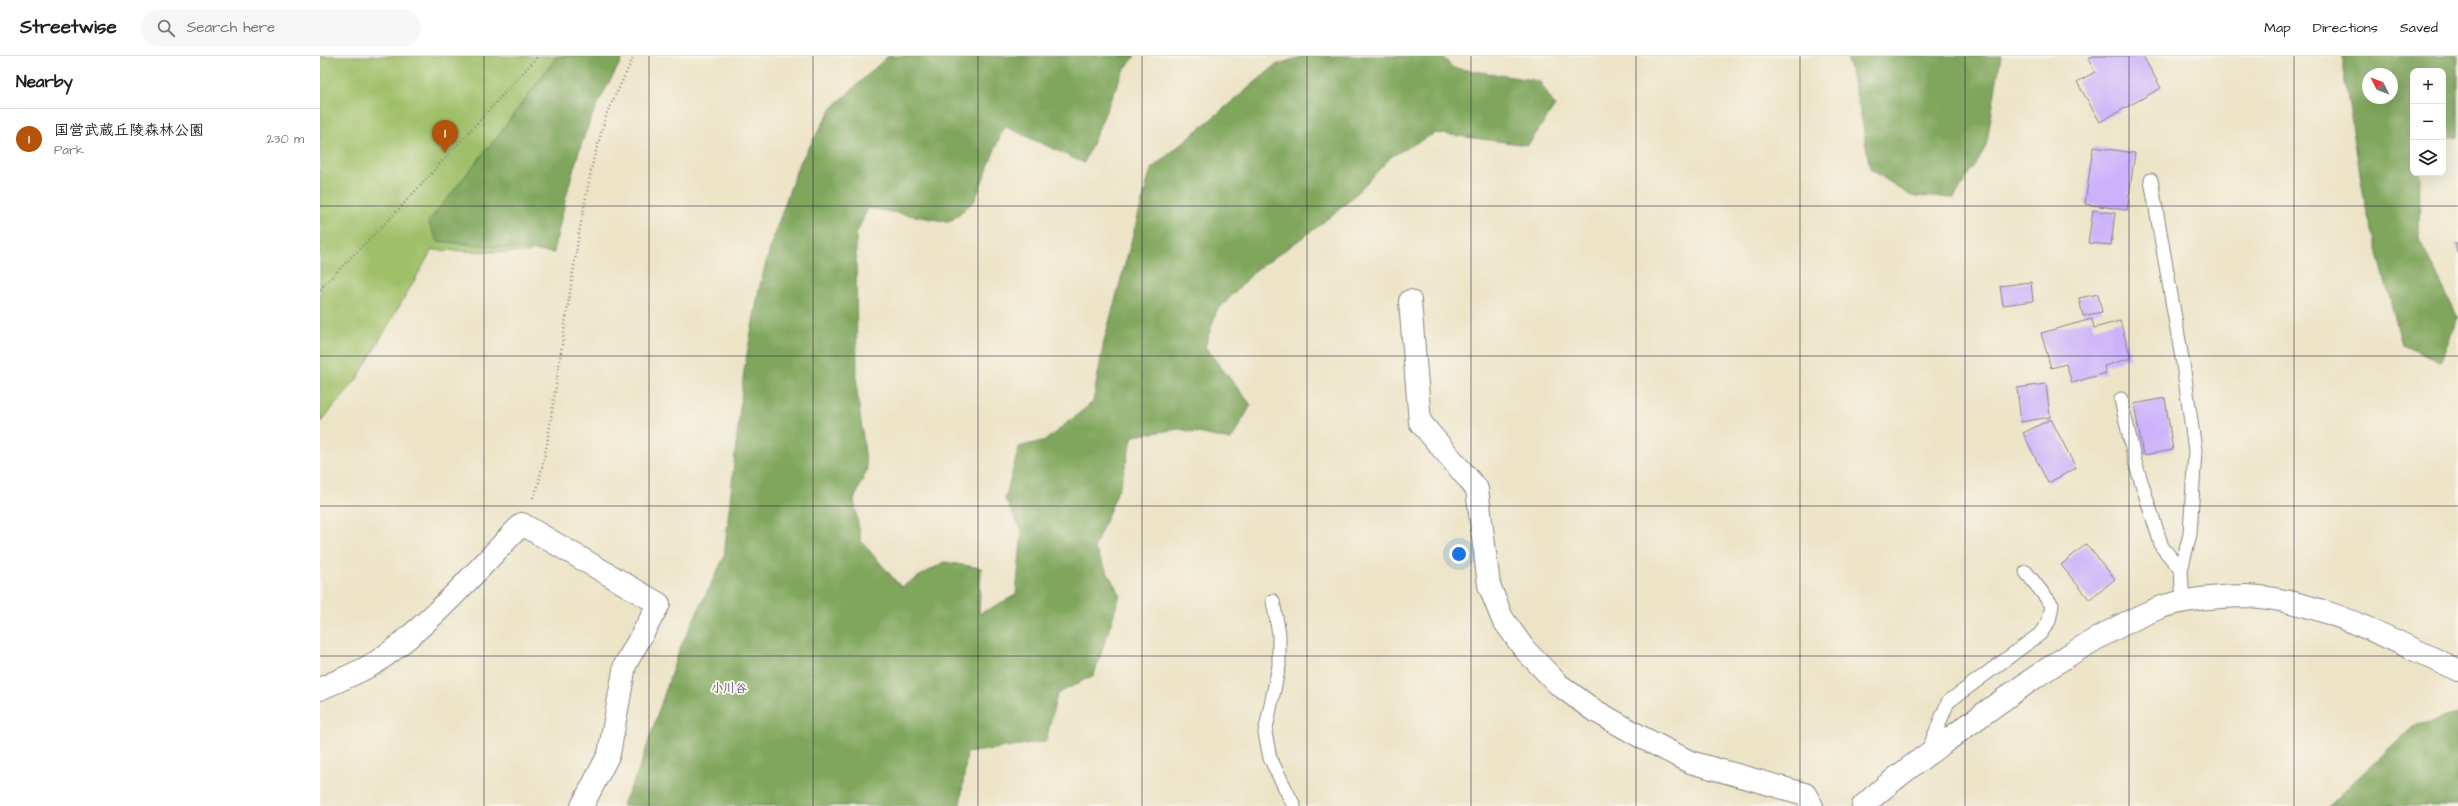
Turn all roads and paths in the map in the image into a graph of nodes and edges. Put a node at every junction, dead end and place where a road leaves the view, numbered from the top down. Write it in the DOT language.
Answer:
graph roads {
  1 [pos="538,56"];
  2 [pos="634,56"];
  3 [pos="2151,180"];
  4 [pos="320,289"];
  5 [pos="1410,302"];
  6 [pos="2121,399"];
  7 [pos="522,524"];
  8 [pos="2181,570"];
  9 [pos="2026,572"];
  10 [pos="1273,601"];
  11 [pos="2183,603"];
  12 [pos="2458,670"];
  13 [pos="320,689"];
  14 [pos="1926,756"];
  15 [pos="582,806"];
  16 [pos="1294,806"];
  17 [pos="1812,806"];
  18 [pos="1863,806"];
  1 -- 4 [label="path"];
  2 -- 7 [label="path"];
  3 -- 8 [label="lane"];
  5 -- 17 [label="street"];
  6 -- 8 [label="lane"];
  7 -- 13 [label="street"];
  7 -- 15 [label="street"];
  8 -- 11 [label="lane"];
  9 -- 14 [label="lane"];
  10 -- 16 [label="lane"];
  11 -- 12 [label="street"];
  11 -- 14 [label="street"];
  14 -- 18 [label="street"];
}
